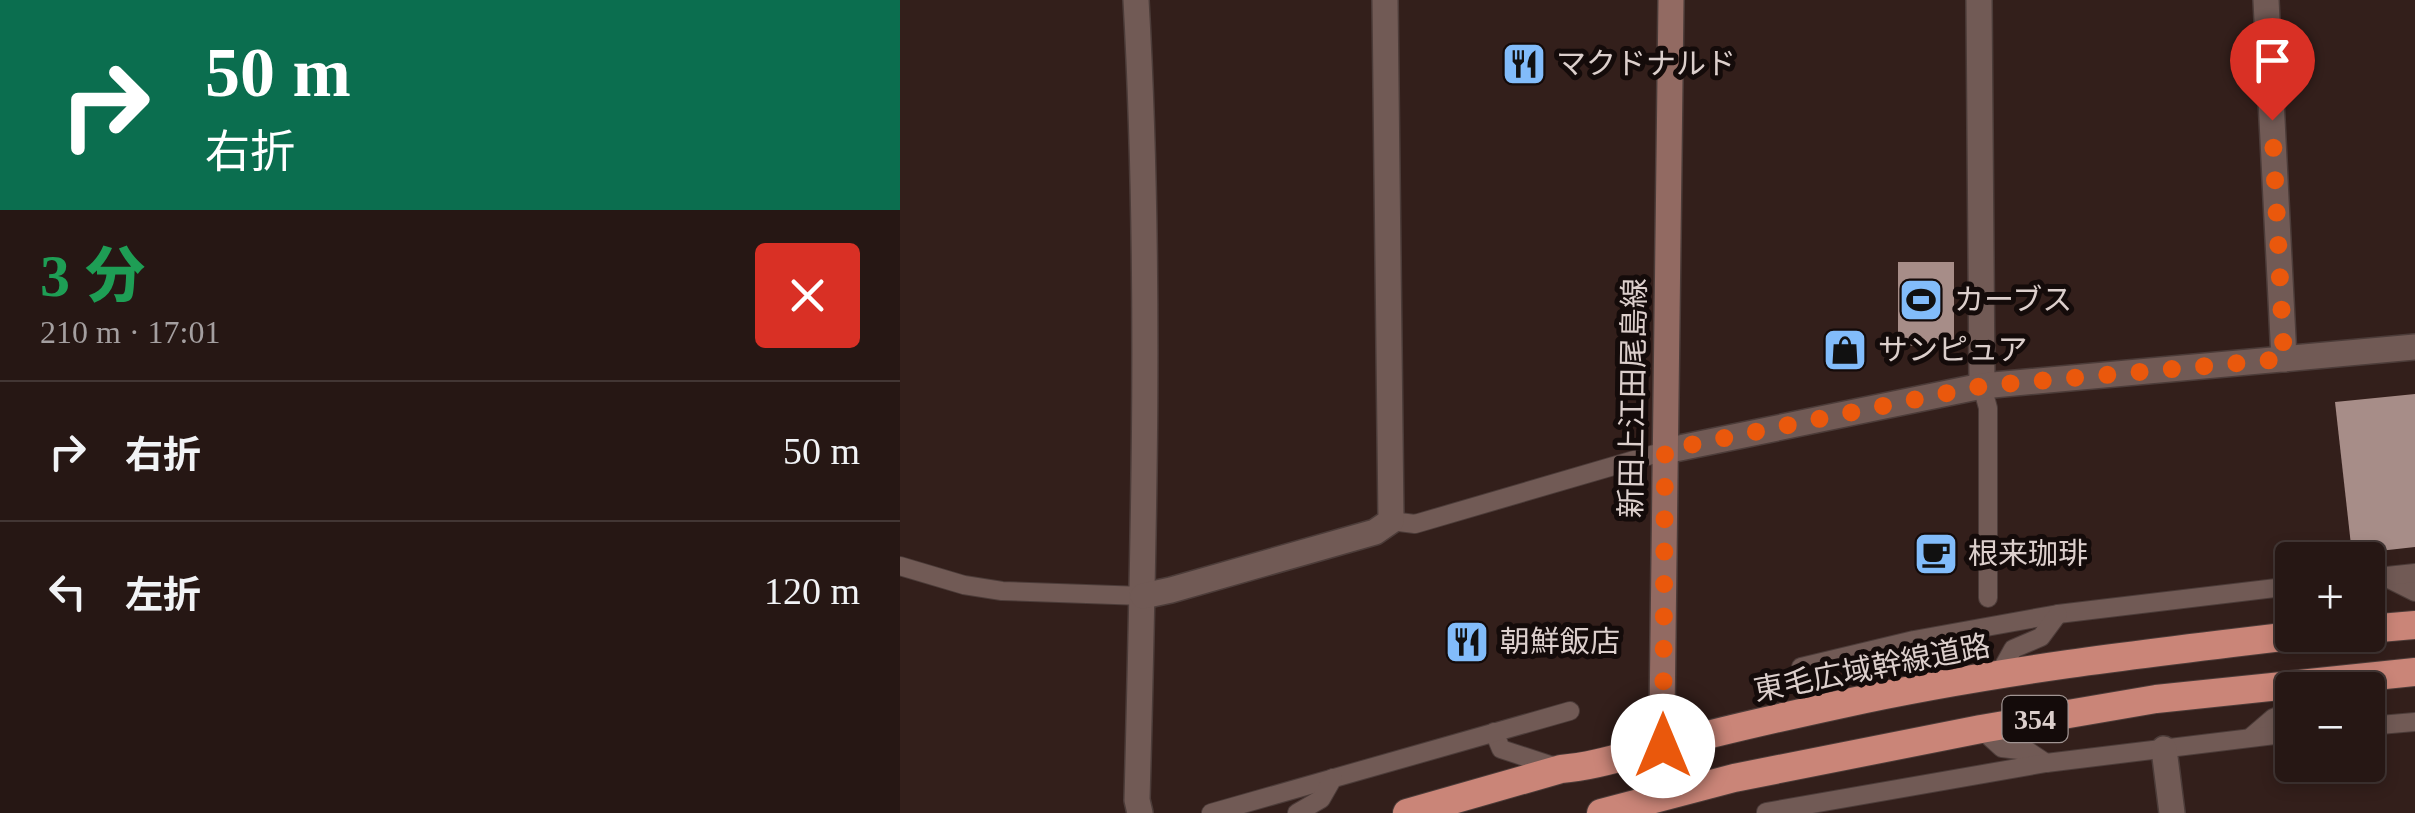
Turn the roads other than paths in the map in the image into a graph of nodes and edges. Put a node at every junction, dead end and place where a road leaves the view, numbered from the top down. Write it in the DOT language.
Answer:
graph roads {
  1 [pos="1136,0"];
  2 [pos="1386,0"];
  3 [pos="1670,0"];
  4 [pos="1979,0"];
  5 [pos="2266,0"];
  6 [pos="2415,346"];
  7 [pos="2284,359"];
  8 [pos="1982,386"];
  9 [pos="1665,450"];
  10 [pos="1391,520"];
  11 [pos="900,566"];
  12 [pos="2415,573"];
  13 [pos="2385,576"];
  14 [pos="2385,581"];
  15 [pos="2275,588"];
  16 [pos="2415,592"];
  17 [pos="1143,596"];
  18 [pos="1988,598"];
  19 [pos="2058,614"];
  20 [pos="2415,624"];
  21 [pos="2385,627"];
  22 [pos="2275,638"];
  23 [pos="1801,667"];
  24 [pos="2415,672"];
  25 [pos="1998,676"];
  26 [pos="2385,677"];
  27 [pos="2275,690"];
  28 [pos="1570,711"];
  29 [pos="2275,717"];
  30 [pos="2415,722"];
  31 [pos="2385,725"];
  32 [pos="1981,728"];
  33 [pos="1494,732"];
  34 [pos="2275,734"];
  35 [pos="2252,736"];
  36 [pos="1663,746"];
  37 [pos="2164,749"];
  38 [pos="2046,763"];
  39 [pos="1562,769"];
  40 [pos="1333,778"];
  41 [pos="1661,797"];
  42 [pos="1766,812"];
  43 [pos="1140,813"];
  44 [pos="1211,813"];
  45 [pos="1297,813"];
  46 [pos="1407,813"];
  47 [pos="1601,813"];
  48 [pos="2172,813"];
  1 -- 17 [label="street"];
  2 -- 10 [label="street"];
  3 -- 9 [label="main road, 新田上江田尾島線"];
  4 -- 8 [label="street"];
  5 -- 7 [label="street"];
  6 -- 7 [label="street"];
  7 -- 8 [label="street"];
  8 -- 9 [label="street"];
  8 -- 18 [label="lane"];
  9 -- 10 [label="lane"];
  9 -- 36 [label="main road, 新田上江田尾島線"];
  10 -- 17 [label="street"];
  11 -- 17 [label="lane"];
  12 -- 13 [label="lane"];
  14 -- 16 [label="lane"];
  15 -- 19 [label="lane"];
  17 -- 43 [label="street"];
  19 -- 23 [label="lane"];
  19 -- 25 [label="lane"];
  20 -- 21 [label="highway"];
  22 -- 25 [label="highway, 東毛広域幹線道路 / 354"];
  24 -- 26 [label="highway, 354"];
  25 -- 36 [label="highway, 東毛広域幹線道路 / 354"];
  27 -- 32 [label="highway, 354"];
  28 -- 33 [label="lane"];
  29 -- 35 [label="lane"];
  30 -- 31 [label="lane"];
  32 -- 38 [label="lane"];
  32 -- 41 [label="highway, 354"];
  33 -- 39 [label="lane"];
  33 -- 40 [label="lane"];
  34 -- 35 [label="lane"];
  35 -- 37 [label="lane"];
  36 -- 39 [label="highway, 東毛広域幹線道路 / 354"];
  36 -- 41 [label="main road, 新田上江田尾島線"];
  37 -- 38 [label="lane"];
  37 -- 48 [label="street"];
  38 -- 42 [label="lane"];
  39 -- 46 [label="highway, 東毛広域幹線道路 / 354"];
  40 -- 44 [label="lane"];
  40 -- 45 [label="lane"];
  41 -- 47 [label="highway, 354"];
}
